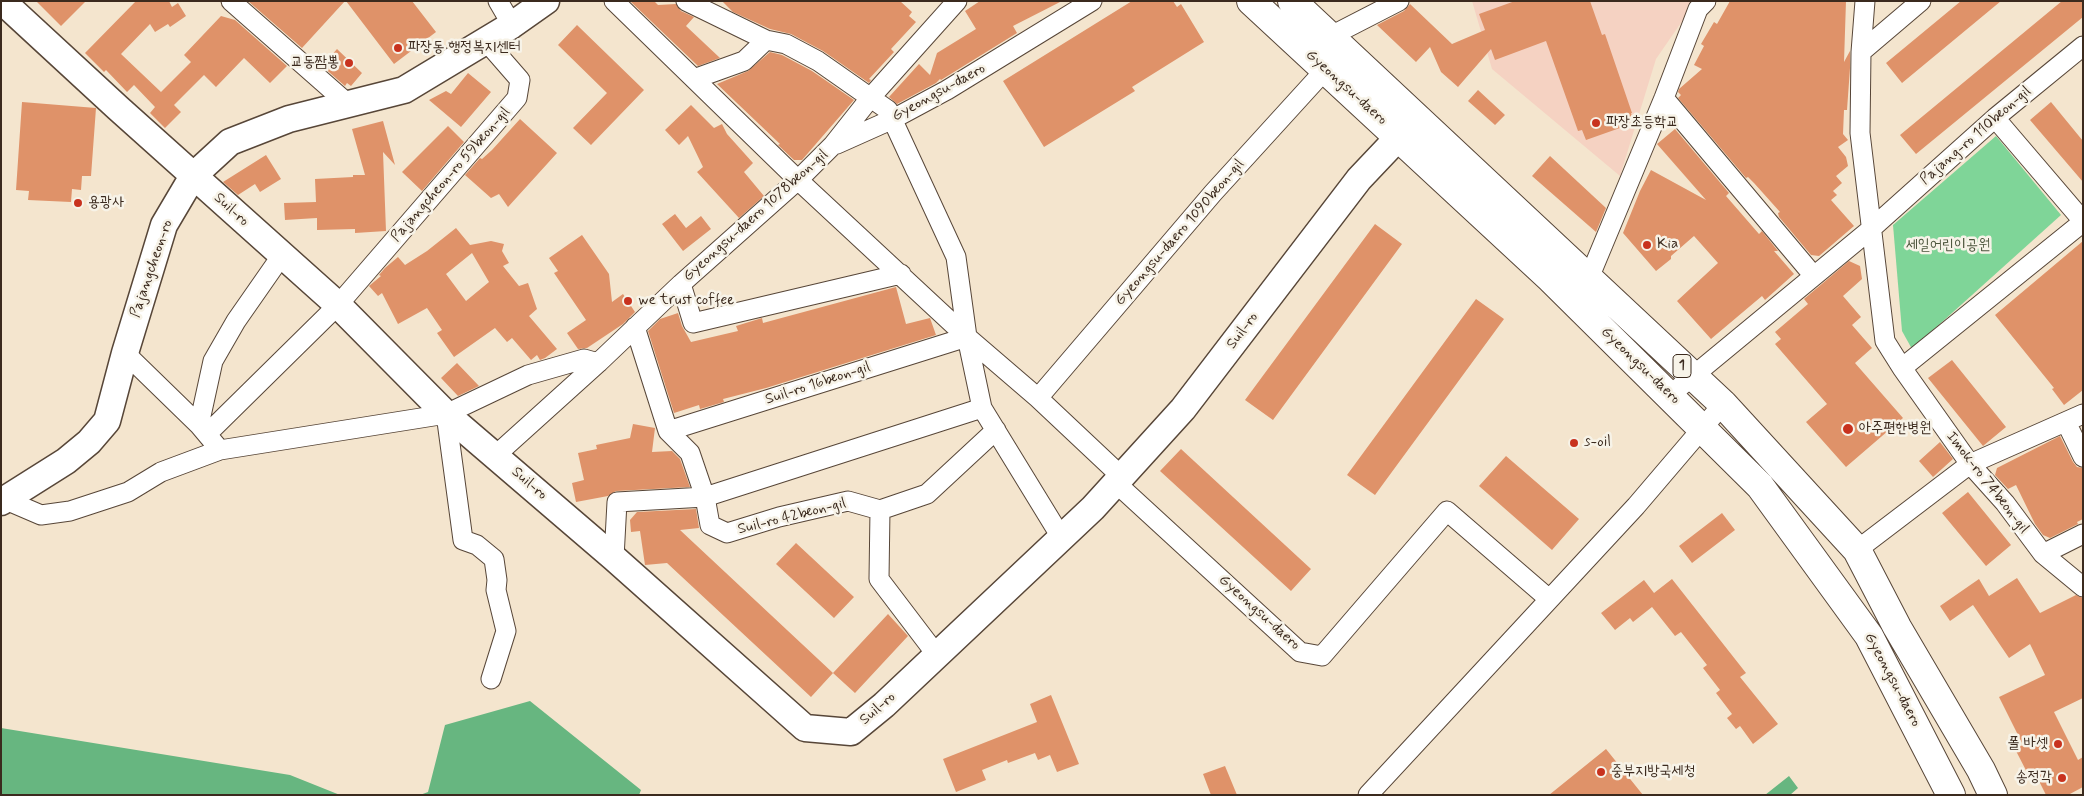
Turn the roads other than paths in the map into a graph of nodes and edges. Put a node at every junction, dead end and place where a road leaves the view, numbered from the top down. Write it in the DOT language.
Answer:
graph roads {
  1 [pos="231,1"];
  2 [pos="498,1"];
  3 [pos="546,1"];
  4 [pos="614,1"];
  5 [pos="957,1"];
  6 [pos="1092,1"];
  7 [pos="1251,1"];
  8 [pos="1292,1"];
  9 [pos="1398,1"];
  10 [pos="1706,1"];
  11 [pos="1865,1"];
  12 [pos="1921,1"];
  13 [pos="11,4"];
  14 [pos="699,4"];
  15 [pos="512,25"];
  16 [pos="1329,37"];
  17 [pos="766,40"];
  18 [pos="486,41"];
  19 [pos="2083,46"];
  20 [pos="1860,52"];
  21 [pos="1325,70"];
  22 [pos="694,79"];
  23 [pos="871,97"];
  24 [pos="1664,98"];
  25 [pos="348,104"];
  26 [pos="1417,117"];
  27 [pos="1995,118"];
  28 [pos="892,119"];
  29 [pos="1399,137"];
  30 [pos="833,145"];
  31 [pos="193,176"];
  32 [pos="798,180"];
  33 [pos="2083,221"];
  34 [pos="1871,229"];
  35 [pos="282,255"];
  36 [pos="901,274"];
  37 [pos="1813,275"];
  38 [pos="1589,278"];
  39 [pos="681,284"];
  40 [pos="338,305"];
  41 [pos="1636,323"];
  42 [pos="635,328"];
  43 [pos="967,337"];
  44 [pos="1617,343"];
  45 [pos="124,353"];
  46 [pos="598,363"];
  47 [pos="1902,368"];
  48 [pos="1692,376"];
  49 [pos="1670,395"];
  50 [pos="1038,398"];
  51 [pos="1723,404"];
  52 [pos="982,408"];
  53 [pos="446,414"];
  54 [pos="2074,418"];
  55 [pos="1703,427"];
  56 [pos="203,430"];
  57 [pos="996,430"];
  58 [pos="668,431"];
  59 [pos="220,450"];
  60 [pos="496,455"];
  61 [pos="2083,457"];
  62 [pos="1970,464"];
  63 [pos="1119,480"];
  64 [pos="705,497"];
  65 [pos="4,501"];
  66 [pos="880,510"];
  67 [pos="2083,534"];
  68 [pos="1061,537"];
  69 [pos="1857,550"];
  70 [pos="2043,554"];
  71 [pos="614,558"];
  72 [pos="2083,587"];
  73 [pos="1549,599"];
  74 [pos="936,654"];
  75 [pos="492,679"];
  76 [pos="1368,795"];
  77 [pos="1951,795"];
  78 [pos="1993,795"];
  1 -- 25 [label="street"];
  2 -- 15 [label="street"];
  3 -- 15 [label="street, Pajangcheon-ro"];
  4 -- 22 [label="street"];
  5 -- 23 [label="street, Gyeongsu-daero 1078beon-gil"];
  6 -- 28 [label="street, Gyeongsu-daero"];
  7 -- 21 [label="main road, Gyeongsu-daero / 1"];
  8 -- 16 [label="main road, Gyeongsu-daero / 1"];
  9 -- 16 [label="street"];
  10 -- 24 [label="street"];
  11 -- 20 [label="street, Imok-ro 74beon-gil"];
  12 -- 20 [label="street"];
  13 -- 31 [label="street, Suil-ro"];
  14 -- 17 [label="street"];
  15 -- 18 [label="street, Pajangcheon-ro"];
  16 -- 26 [label="main road, Gyeongsu-daero / 1"];
  17 -- 22 [label="street"];
  17 -- 23 [label="street"];
  18 -- 25 [label="street, Pajangcheon-ro"];
  18 -- 40 [label="street, Pajangcheon-ro 59beon-gil"];
  19 -- 27 [label="street, Pajang-ro 110beon-gil"];
  20 -- 34 [label="street, Imok-ro 74beon-gil"];
  21 -- 29 [label="main road, Gyeongsu-daero / 1"];
  21 -- 50 [label="street, Gyeongsu-daero 1090beon-gil"];
  22 -- 32 [label="street"];
  23 -- 28 [label="street"];
  23 -- 30 [label="street, Gyeongsu-daero 1078beon-gil"];
  24 -- 37 [label="street"];
  24 -- 38 [label="street"];
  25 -- 31 [label="street, Pajangcheon-ro"];
  26 -- 29 [label="street, Suil-ro"];
  26 -- 38 [label="main road, Gyeongsu-daero / 1"];
  27 -- 33 [label="street"];
  27 -- 34 [label="street, Pajang-ro 110beon-gil"];
  28 -- 30 [label="street, Gyeongsu-daero"];
  28 -- 43 [label="street"];
  29 -- 44 [label="main road, Gyeongsu-daero / 1"];
  29 -- 63 [label="street, Suil-ro"];
  30 -- 32 [label="street, Gyeongsu-daero 1078beon-gil"];
  31 -- 35 [label="street, Suil-ro"];
  31 -- 45 [label="street, Pajangcheon-ro"];
  32 -- 36 [label="street"];
  32 -- 39 [label="street, Gyeongsu-daero 1078beon-gil"];
  33 -- 47 [label="street"];
  34 -- 37 [label="street, Pajang-ro 110beon-gil"];
  34 -- 47 [label="street, Imok-ro 74beon-gil"];
  35 -- 40 [label="street, Suil-ro"];
  35 -- 56 [label="street"];
  36 -- 39 [label="street"];
  36 -- 43 [label="street"];
  37 -- 48 [label="street, Pajang-ro 110beon-gil"];
  38 -- 41 [label="main road, Gyeongsu-daero / 1"];
  39 -- 42 [label="street, Gyeongsu-daero 1078beon-gil"];
  40 -- 53 [label="street, Suil-ro"];
  40 -- 56 [label="street"];
  41 -- 44 [label="main road"];
  41 -- 48 [label="main road, Gyeongsu-daero / 1"];
  42 -- 46 [label="street, Gyeongsu-daero 1078beon-gil"];
  42 -- 58 [label="street"];
  43 -- 50 [label="street"];
  43 -- 52 [label="street"];
  43 -- 58 [label="street, Suil-ro 16beon-gil"];
  44 -- 49 [label="main road, Gyeongsu-daero / 1"];
  45 -- 56 [label="street"];
  45 -- 65 [label="street, Pajangcheon-ro"];
  46 -- 53 [label="street"];
  46 -- 60 [label="street, Gyeongsu-daero 1078beon-gil"];
  47 -- 62 [label="street, Imok-ro 74beon-gil"];
  48 -- 49 [label="street, Pajang-ro 110beon-gil"];
  48 -- 51 [label="main road, Gyeongsu-daero / 1"];
  49 -- 55 [label="main road, Gyeongsu-daero / 1"];
  50 -- 63 [label="street"];
  51 -- 55 [label="street"];
  51 -- 69 [label="main road, Gyeongsu-daero / 1"];
  52 -- 57 [label="street"];
  52 -- 64 [label="street"];
  53 -- 59 [label="street"];
  53 -- 60 [label="street, Suil-ro"];
  53 -- 75 [label="street"];
  54 -- 61 [label="street"];
  54 -- 62 [label="street"];
  55 -- 73 [label="street"];
  55 -- 77 [label="main road, Gyeongsu-daero / 1"];
  56 -- 59 [label="street"];
  57 -- 66 [label="street"];
  57 -- 68 [label="street"];
  58 -- 64 [label="street"];
  59 -- 65 [label="street"];
  60 -- 71 [label="street, Suil-ro"];
  62 -- 69 [label="street"];
  62 -- 70 [label="street, Imok-ro 74beon-gil"];
  63 -- 68 [label="street, Suil-ro"];
  63 -- 73 [label="street, Gyeongsu-daero"];
  64 -- 66 [label="street, Suil-ro 42beon-gil"];
  64 -- 71 [label="street"];
  66 -- 74 [label="street"];
  67 -- 70 [label="street"];
  68 -- 74 [label="street, Suil-ro"];
  69 -- 78 [label="main road, Gyeongsu-daero / 1"];
  70 -- 72 [label="street, Imok-ro 74beon-gil"];
  71 -- 74 [label="street, Suil-ro"];
  73 -- 76 [label="street"];
}
